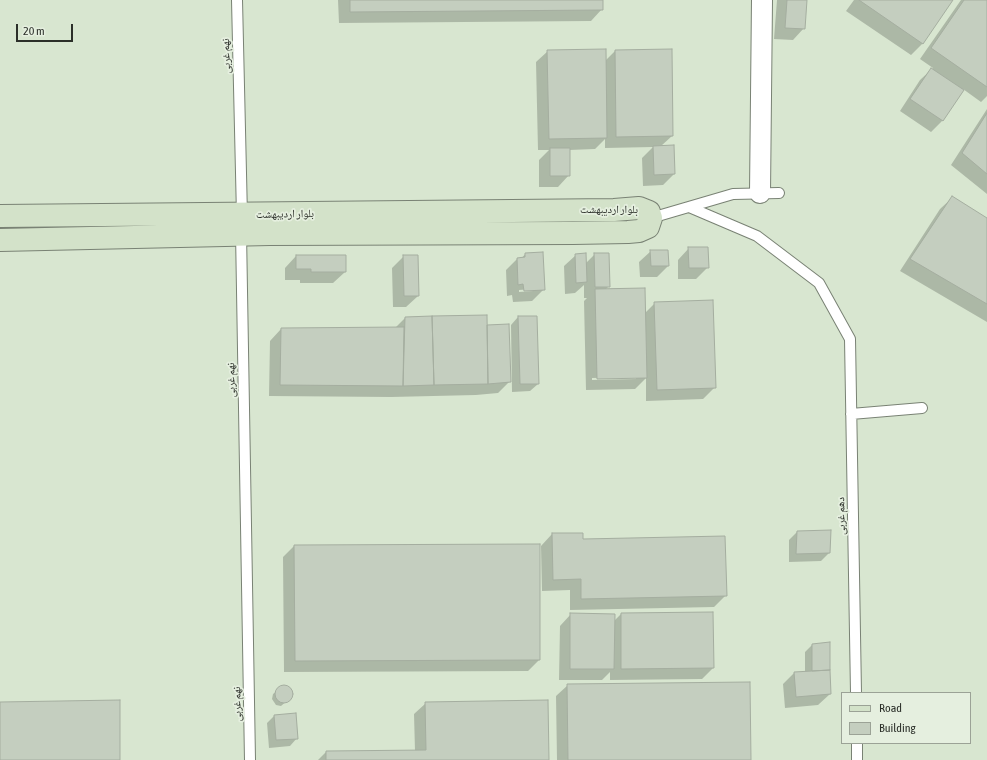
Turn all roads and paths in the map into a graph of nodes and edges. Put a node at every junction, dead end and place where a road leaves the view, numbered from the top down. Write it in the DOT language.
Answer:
graph roads {
  1 [pos="237,0"];
  2 [pos="762,0"];
  3 [pos="779,192"];
  4 [pos="760,193"];
  5 [pos="689,207"];
  6 [pos="0,216"];
  7 [pos="651,218"];
  8 [pos="242,224"];
  9 [pos="0,240"];
  10 [pos="922,408"];
  11 [pos="852,414"];
  12 [pos="856,692"];
  13 [pos="857,744"];
  14 [pos="250,760"];
  15 [pos="857,760"];
  1 -- 8 [label="lane, نهم غربی"];
  2 -- 4 [label="street"];
  3 -- 4 [label="lane"];
  4 -- 5 [label="lane"];
  5 -- 7 [label="lane"];
  5 -- 11 [label="lane, دهم غربی"];
  6 -- 8 [label="street, بلوار اردیبهشت"];
  7 -- 8 [label="street, بلوار اردیبهشت"];
  8 -- 9 [label="street, بلوار اردیبهشت"];
  8 -- 14 [label="lane, نهم غربی"];
  10 -- 11 [label="lane"];
  11 -- 12 [label="lane, دهم غربی"];
  13 -- 15 [label="lane"];
}
